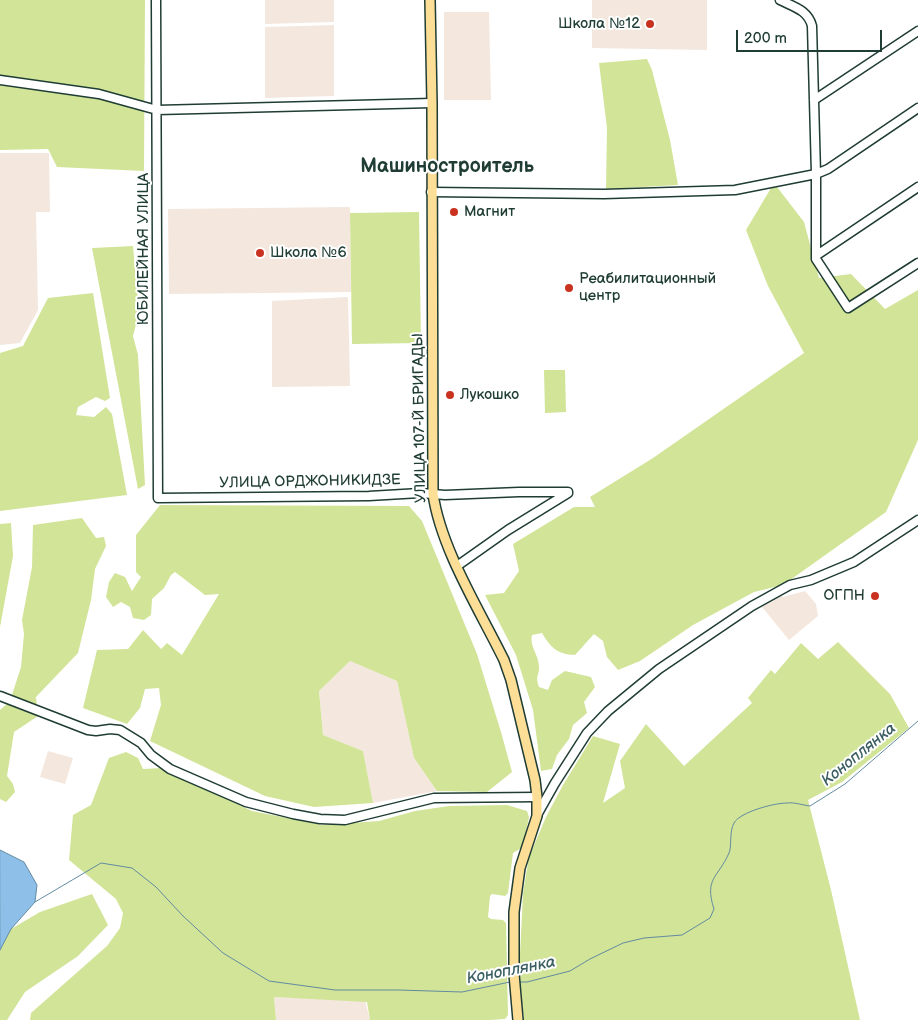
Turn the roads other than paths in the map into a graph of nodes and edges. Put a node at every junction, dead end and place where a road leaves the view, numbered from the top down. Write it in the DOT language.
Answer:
graph roads {
  1 [pos="156,0"];
  2 [pos="430,0"];
  3 [pos="780,0"];
  4 [pos="918,31"];
  5 [pos="0,80"];
  6 [pos="814,100"];
  7 [pos="432,103"];
  8 [pos="918,108"];
  9 [pos="157,110"];
  10 [pos="816,174"];
  11 [pos="918,187"];
  12 [pos="431,192"];
  13 [pos="817,255"];
  14 [pos="918,263"];
  15 [pos="433,494"];
  16 [pos="158,498"];
  17 [pos="918,520"];
  18 [pos="457,566"];
  19 [pos="0,696"];
  20 [pos="537,797"];
  21 [pos="537,816"];
  22 [pos="518,1020"];
  1 -- 9 [label="street, ЮБИЛЕЙНАЯ УЛИЦА"];
  2 -- 7 [label="main road, УЛИЦА 107-Й БРИГАДЫ"];
  3 -- 6 [label="street"];
  4 -- 6 [label="street"];
  5 -- 9 [label="street"];
  6 -- 10 [label="street"];
  7 -- 9 [label="street"];
  7 -- 12 [label="main road, УЛИЦА 107-Й БРИГАДЫ"];
  8 -- 10 [label="street"];
  9 -- 16 [label="street, ЮБИЛЕЙНАЯ УЛИЦА"];
  10 -- 12 [label="street"];
  10 -- 13 [label="street"];
  11 -- 13 [label="street"];
  12 -- 15 [label="main road, УЛИЦА 107-Й БРИГАДЫ"];
  13 -- 14 [label="street"];
  15 -- 16 [label="street, УЛИЦА ОРДЖОНИКИДЗЕ"];
  15 -- 18 [label="main road, УЛИЦА 107-Й БРИГАДЫ"];
  15 -- 18 [label="street, УЛИЦА ОРДЖОНИКИДЗЕ"];
  17 -- 21 [label="street"];
  18 -- 20 [label="main road, УЛИЦА 107-Й БРИГАДЫ"];
  19 -- 20 [label="street"];
  20 -- 21 [label="main road, УЛИЦА 107-Й БРИГАДЫ"];
  21 -- 22 [label="main road, УЛИЦА 107-Й БРИГАДЫ"];
}
